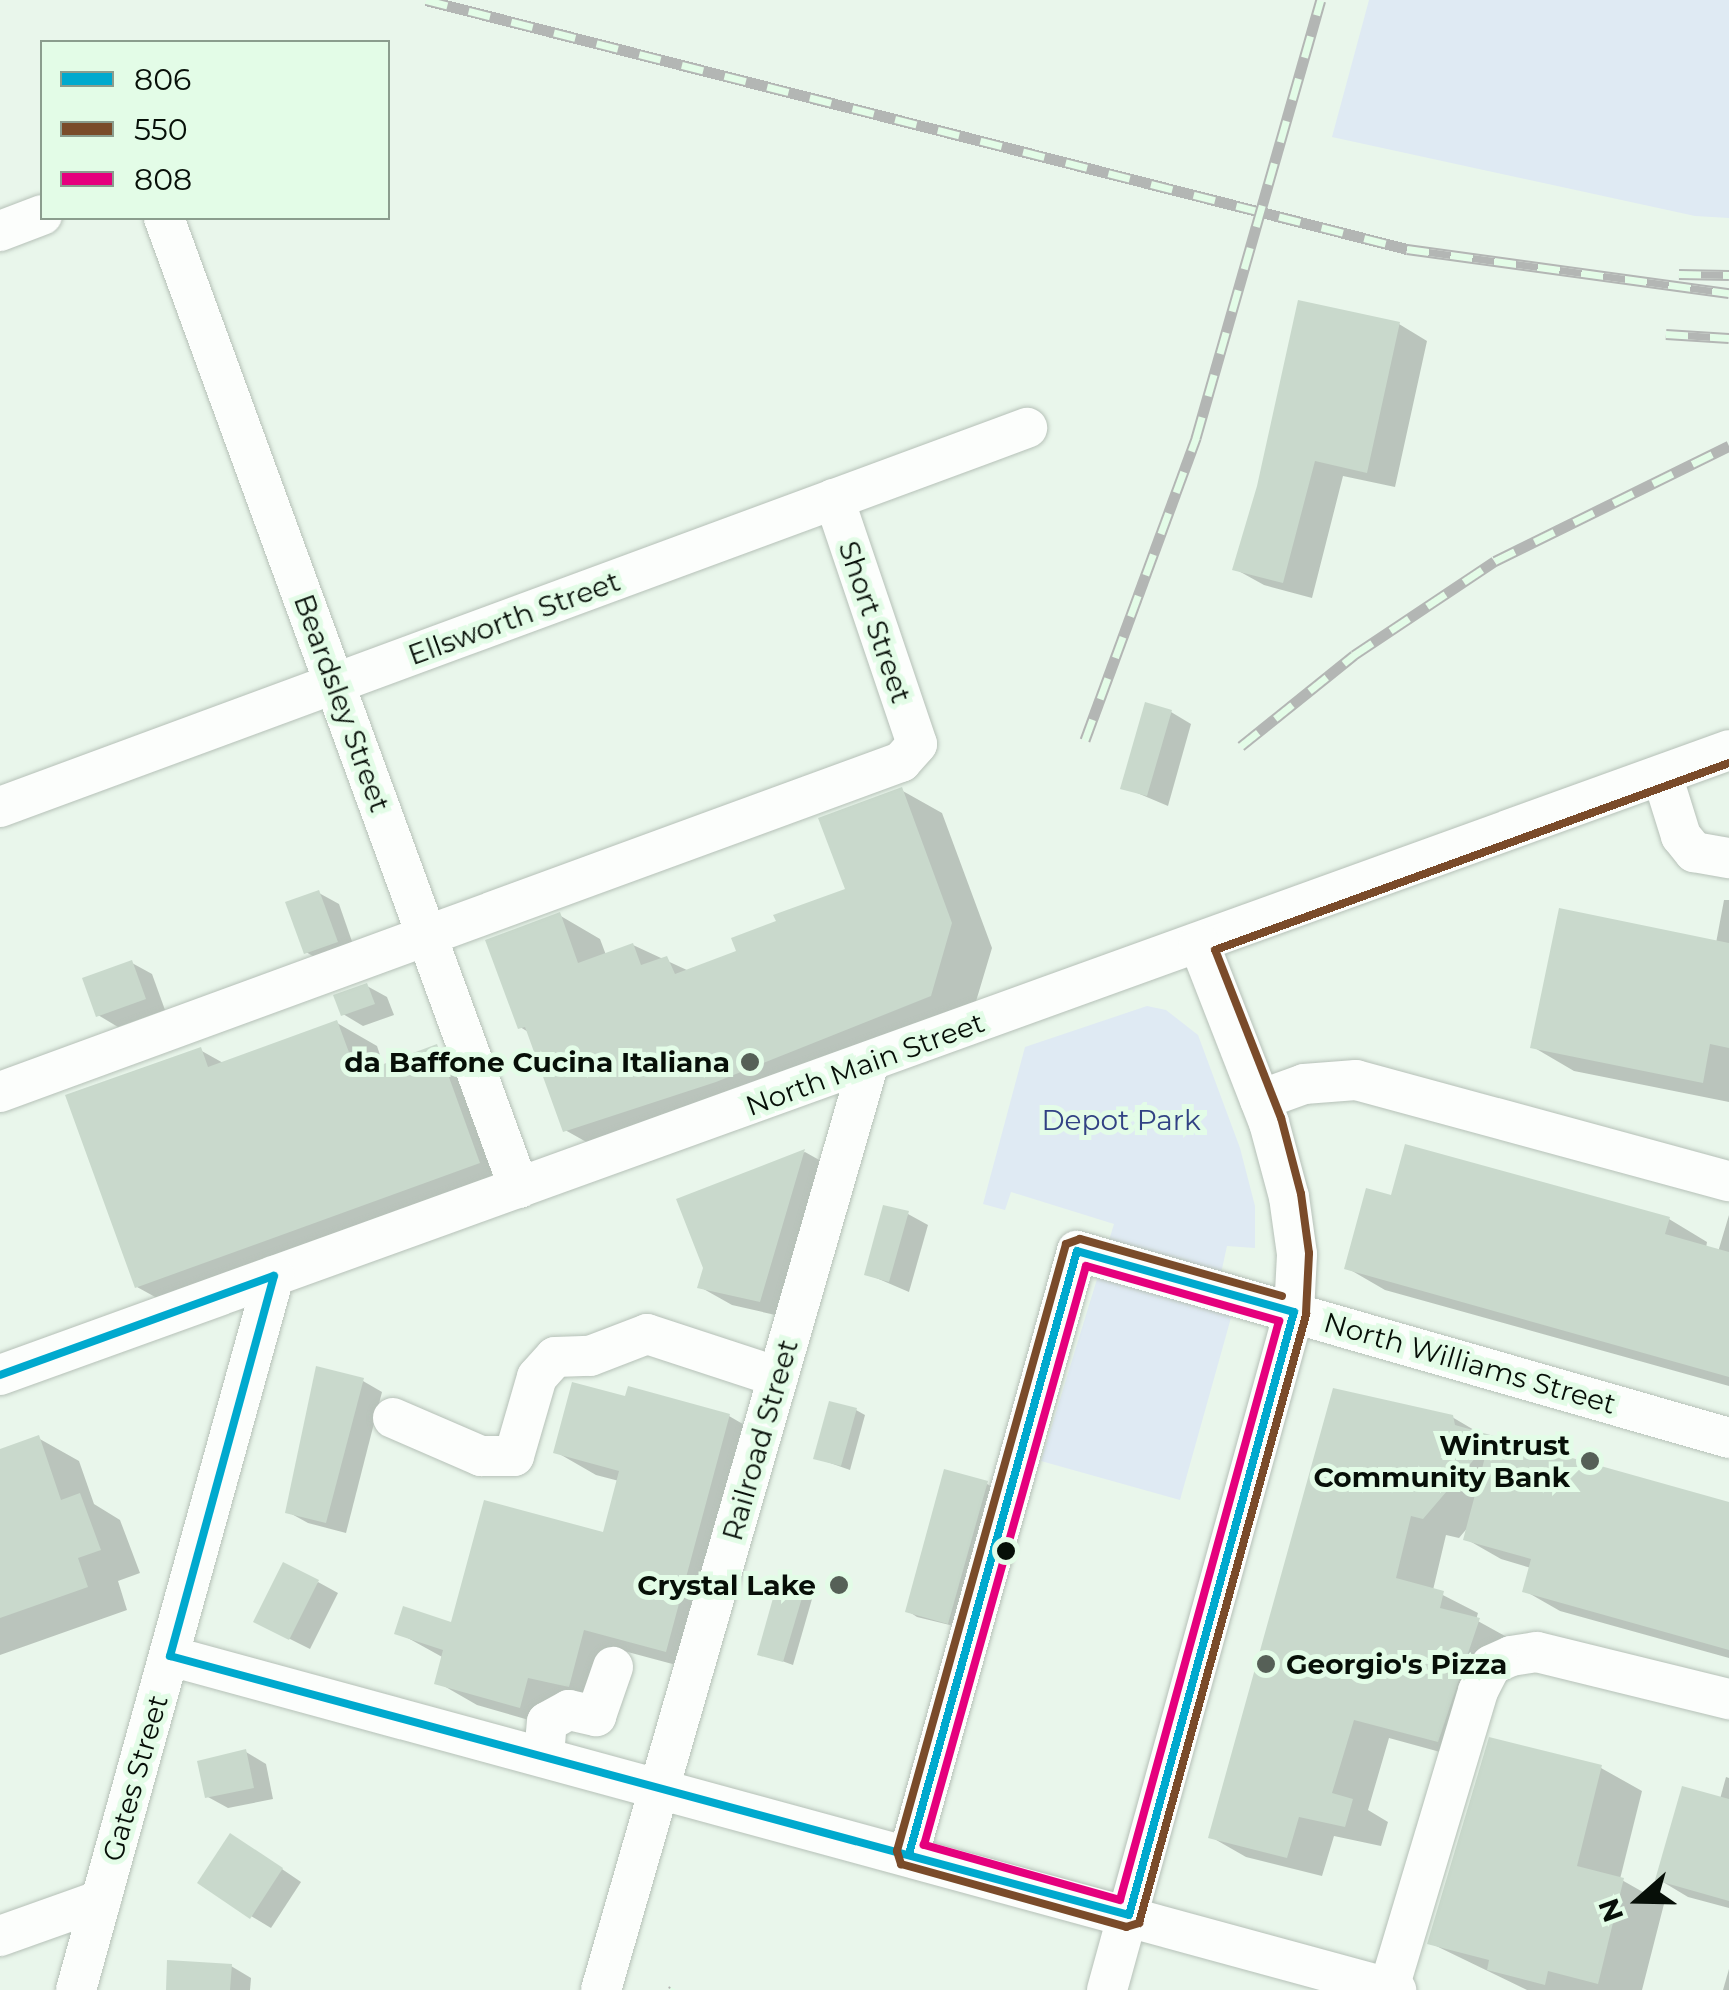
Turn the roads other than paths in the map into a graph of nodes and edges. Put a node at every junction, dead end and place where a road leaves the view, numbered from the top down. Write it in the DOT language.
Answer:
graph roads {
  1 [pos="40,216"];
  2 [pos="165,220"];
  3 [pos="0,230"];
  4 [pos="1027,428"];
  5 [pos="834,500"];
  6 [pos="335,684"];
  7 [pos="1729,750"];
  8 [pos="1662,774"];
  9 [pos="0,807"];
  10 [pos="1729,858"];
  11 [pos="428,934"];
  12 [pos="1200,943"];
  13 [pos="869,1062"];
  14 [pos="0,1092"];
  15 [pos="1260,1100"];
  16 [pos="1729,1181"];
  17 [pos="519,1188"];
  18 [pos="274,1276"];
  19 [pos="1294,1312"];
  20 [pos="0,1376"];
  21 [pos="778,1376"];
  22 [pos="393,1418"];
  23 [pos="1729,1438"];
  24 [pos="170,1656"];
  25 [pos="613,1667"];
  26 [pos="1729,1698"];
  27 [pos="544,1755"];
  28 [pos="660,1786"];
  29 [pos="909,1854"];
  30 [pos="101,1900"];
  31 [pos="1129,1915"];
  32 [pos="0,1936"];
  33 [pos="1393,1989"];
  34 [pos="76,1990"];
  35 [pos="601,1990"];
  36 [pos="1108,1990"];
  1 -- 3 [label="street"];
  2 -- 6 [label="street, Beardsley Street"];
  4 -- 5 [label="street, Ellsworth Street"];
  5 -- 6 [label="street, Ellsworth Street"];
  5 -- 11 [label="street, Short Street"];
  6 -- 9 [label="street, Ellsworth Street"];
  6 -- 11 [label="street, Beardsley Street"];
  7 -- 8 [label="street, North Main Street"];
  8 -- 10 [label="street"];
  8 -- 12 [label="street, North Main Street"];
  11 -- 14 [label="street"];
  11 -- 17 [label="street, Beardsley Street"];
  12 -- 13 [label="street, North Main Street"];
  12 -- 15 [label="street, North Williams Street"];
  13 -- 17 [label="street, North Main Street"];
  13 -- 21 [label="street, Railroad Street"];
  15 -- 16 [label="street"];
  15 -- 19 [label="street, North Williams Street"];
  17 -- 18 [label="street, North Main Street"];
  18 -- 20 [label="street, North Main Street"];
  18 -- 24 [label="street, Gates Street"];
  19 -- 23 [label="street, North Williams Street"];
  19 -- 29 [label="street"];
  19 -- 31 [label="street"];
  21 -- 22 [label="street"];
  21 -- 28 [label="street, Railroad Street"];
  24 -- 27 [label="street"];
  24 -- 30 [label="street, Gates Street"];
  25 -- 27 [label="street"];
  26 -- 33 [label="street"];
  27 -- 28 [label="street"];
  28 -- 29 [label="street"];
  28 -- 35 [label="street, Railroad Street"];
  29 -- 31 [label="street"];
  30 -- 32 [label="street"];
  30 -- 34 [label="street, Gates Street"];
  31 -- 33 [label="street"];
  31 -- 36 [label="street"];
}
